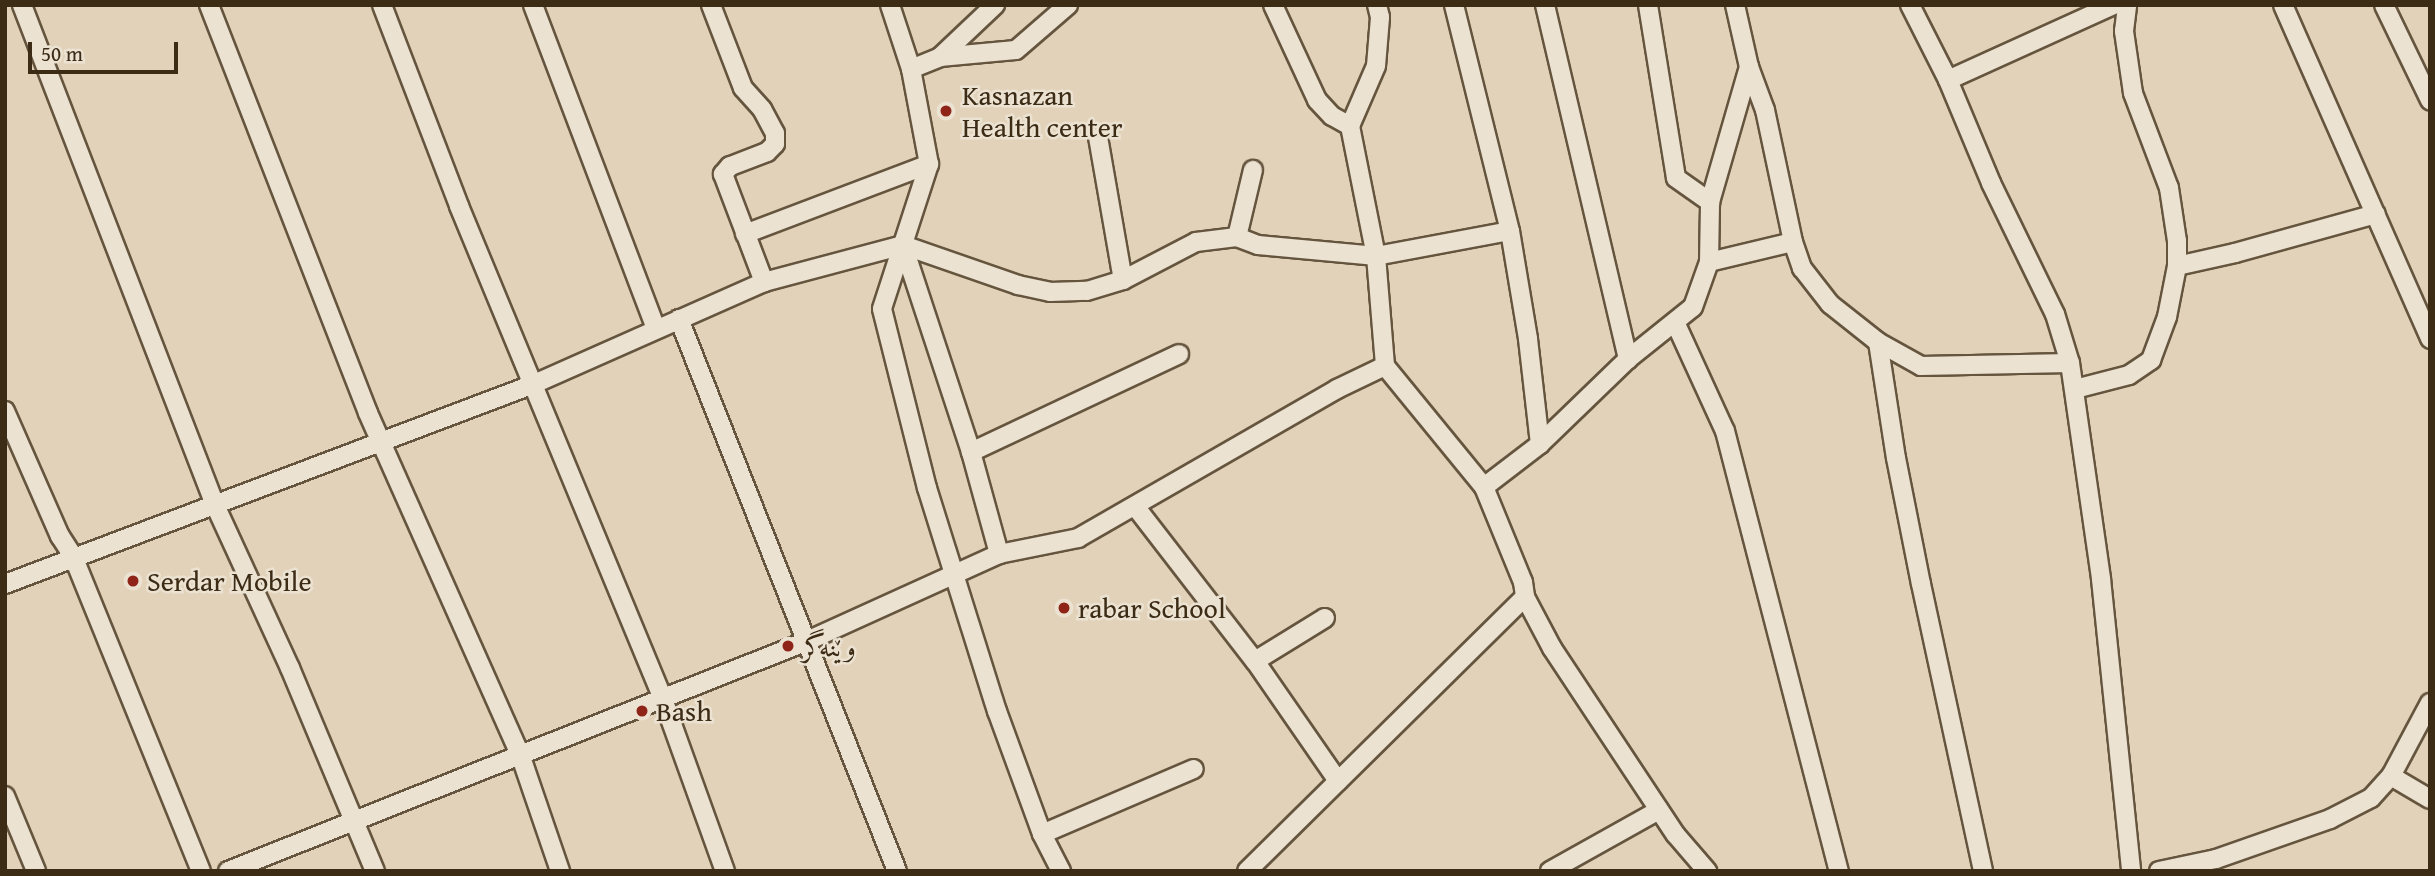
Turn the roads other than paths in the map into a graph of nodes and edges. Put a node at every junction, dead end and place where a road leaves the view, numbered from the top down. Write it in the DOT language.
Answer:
graph roads {
  1 [pos="22,5"];
  2 [pos="209,5"];
  3 [pos="382,5"];
  4 [pos="533,5"];
  5 [pos="711,5"];
  6 [pos="890,5"];
  7 [pos="995,5"];
  8 [pos="1068,5"];
  9 [pos="1273,5"];
  10 [pos="1377,5"];
  11 [pos="1454,5"];
  12 [pos="1545,5"];
  13 [pos="1648,5"];
  14 [pos="1735,5"];
  15 [pos="1910,5"];
  16 [pos="2113,5"];
  17 [pos="2127,5"];
  18 [pos="2283,5"];
  19 [pos="2384,5"];
  20 [pos="940,57"];
  21 [pos="1749,68"];
  22 [pos="911,69"];
  23 [pos="1948,80"];
  24 [pos="2430,100"];
  25 [pos="1350,126"];
  26 [pos="1098,137"];
  27 [pos="929,164"];
  28 [pos="1253,170"];
  29 [pos="1710,202"];
  30 [pos="2376,214"];
  31 [pos="1510,231"];
  32 [pos="745,234"];
  33 [pos="1237,237"];
  34 [pos="1793,242"];
  35 [pos="903,245"];
  36 [pos="1376,256"];
  37 [pos="1709,262"];
  38 [pos="2177,265"];
  39 [pos="1123,279"];
  40 [pos="764,282"];
  41 [pos="679,319"];
  42 [pos="1675,322"];
  43 [pos="656,329"];
  44 [pos="2430,339"];
  45 [pos="1878,342"];
  46 [pos="1179,354"];
  47 [pos="1628,359"];
  48 [pos="2070,363"];
  49 [pos="1385,366"];
  50 [pos="534,384"];
  51 [pos="2075,389"];
  52 [pos="5,411"];
  53 [pos="383,442"];
  54 [pos="1541,444"];
  55 [pos="971,452"];
  56 [pos="1484,487"];
  57 [pos="215,505"];
  58 [pos="1135,506"];
  59 [pos="999,554"];
  60 [pos="73,556"];
  61 [pos="956,575"];
  62 [pos="5,584"];
  63 [pos="1525,597"];
  64 [pos="1325,618"];
  65 [pos="805,642"];
  66 [pos="1255,661"];
  67 [pos="663,699"];
  68 [pos="2430,702"];
  69 [pos="520,754"];
  70 [pos="1194,769"];
  71 [pos="2391,776"];
  72 [pos="1338,781"];
  73 [pos="5,796"];
  74 [pos="2430,799"];
  75 [pos="1659,810"];
  76 [pos="355,823"];
  77 [pos="1042,834"];
  78 [pos="36,871"];
  79 [pos="201,871"];
  80 [pos="228,871"];
  81 [pos="375,871"];
  82 [pos="560,871"];
  83 [pos="725,871"];
  84 [pos="898,871"];
  85 [pos="1061,871"];
  86 [pos="1247,871"];
  87 [pos="1550,871"];
  88 [pos="1707,871"];
  89 [pos="1839,871"];
  90 [pos="1983,871"];
  91 [pos="2131,871"];
  92 [pos="2159,871"];
  1 -- 57 [label="street"];
  2 -- 53 [label="street"];
  3 -- 50 [label="street"];
  4 -- 43 [label="street"];
  5 -- 32 [label="street"];
  6 -- 22 [label="street"];
  7 -- 20 [label="street"];
  8 -- 20 [label="street"];
  9 -- 25 [label="street"];
  10 -- 25 [label="street"];
  11 -- 31 [label="street"];
  12 -- 47 [label="street"];
  13 -- 29 [label="street"];
  14 -- 21 [label="street"];
  15 -- 23 [label="street"];
  16 -- 23 [label="street"];
  17 -- 38 [label="street"];
  18 -- 30 [label="street"];
  19 -- 24 [label="street"];
  20 -- 22 [label="street"];
  21 -- 29 [label="street"];
  21 -- 34 [label="street"];
  22 -- 27 [label="street"];
  23 -- 48 [label="street"];
  25 -- 36 [label="street"];
  26 -- 39 [label="street"];
  27 -- 32 [label="street"];
  27 -- 35 [label="street"];
  28 -- 33 [label="street"];
  29 -- 37 [label="street"];
  30 -- 38 [label="street"];
  30 -- 44 [label="street"];
  31 -- 36 [label="street"];
  31 -- 54 [label="street"];
  32 -- 40 [label="street"];
  33 -- 36 [label="street"];
  33 -- 39 [label="street"];
  34 -- 37 [label="street"];
  34 -- 45 [label="street"];
  35 -- 39 [label="street"];
  35 -- 40 [label="street"];
  35 -- 55 [label="street"];
  35 -- 61 [label="street"];
  36 -- 49 [label="street"];
  37 -- 42 [label="street"];
  38 -- 51 [label="street"];
  40 -- 41 [label="street"];
  41 -- 43 [label="street"];
  41 -- 65 [label="street"];
  42 -- 47 [label="street"];
  42 -- 89 [label="street"];
  43 -- 50 [label="street"];
  45 -- 48 [label="street"];
  45 -- 90 [label="street"];
  46 -- 55 [label="street"];
  47 -- 54 [label="street"];
  48 -- 51 [label="street"];
  49 -- 56 [label="street"];
  49 -- 58 [label="street"];
  50 -- 53 [label="street"];
  50 -- 67 [label="street"];
  51 -- 91 [label="street"];
  52 -- 60 [label="street"];
  53 -- 57 [label="street"];
  53 -- 69 [label="street"];
  54 -- 56 [label="street"];
  55 -- 59 [label="street"];
  56 -- 63 [label="street"];
  57 -- 60 [label="street"];
  57 -- 76 [label="street"];
  58 -- 59 [label="street"];
  58 -- 66 [label="street"];
  59 -- 61 [label="street"];
  60 -- 62 [label="street"];
  60 -- 79 [label="street"];
  61 -- 65 [label="street"];
  61 -- 77 [label="street"];
  63 -- 72 [label="street"];
  63 -- 75 [label="street"];
  64 -- 66 [label="street"];
  65 -- 67 [label="street"];
  65 -- 84 [label="street"];
  66 -- 72 [label="street"];
  67 -- 69 [label="street"];
  67 -- 83 [label="street"];
  68 -- 71 [label="street"];
  69 -- 76 [label="street"];
  69 -- 82 [label="street"];
  70 -- 77 [label="street"];
  71 -- 74 [label="street"];
  71 -- 92 [label="street"];
  72 -- 86 [label="street"];
  73 -- 78 [label="street"];
  75 -- 87 [label="street"];
  75 -- 88 [label="street"];
  76 -- 80 [label="street"];
  76 -- 81 [label="street"];
  77 -- 85 [label="street"];
}
